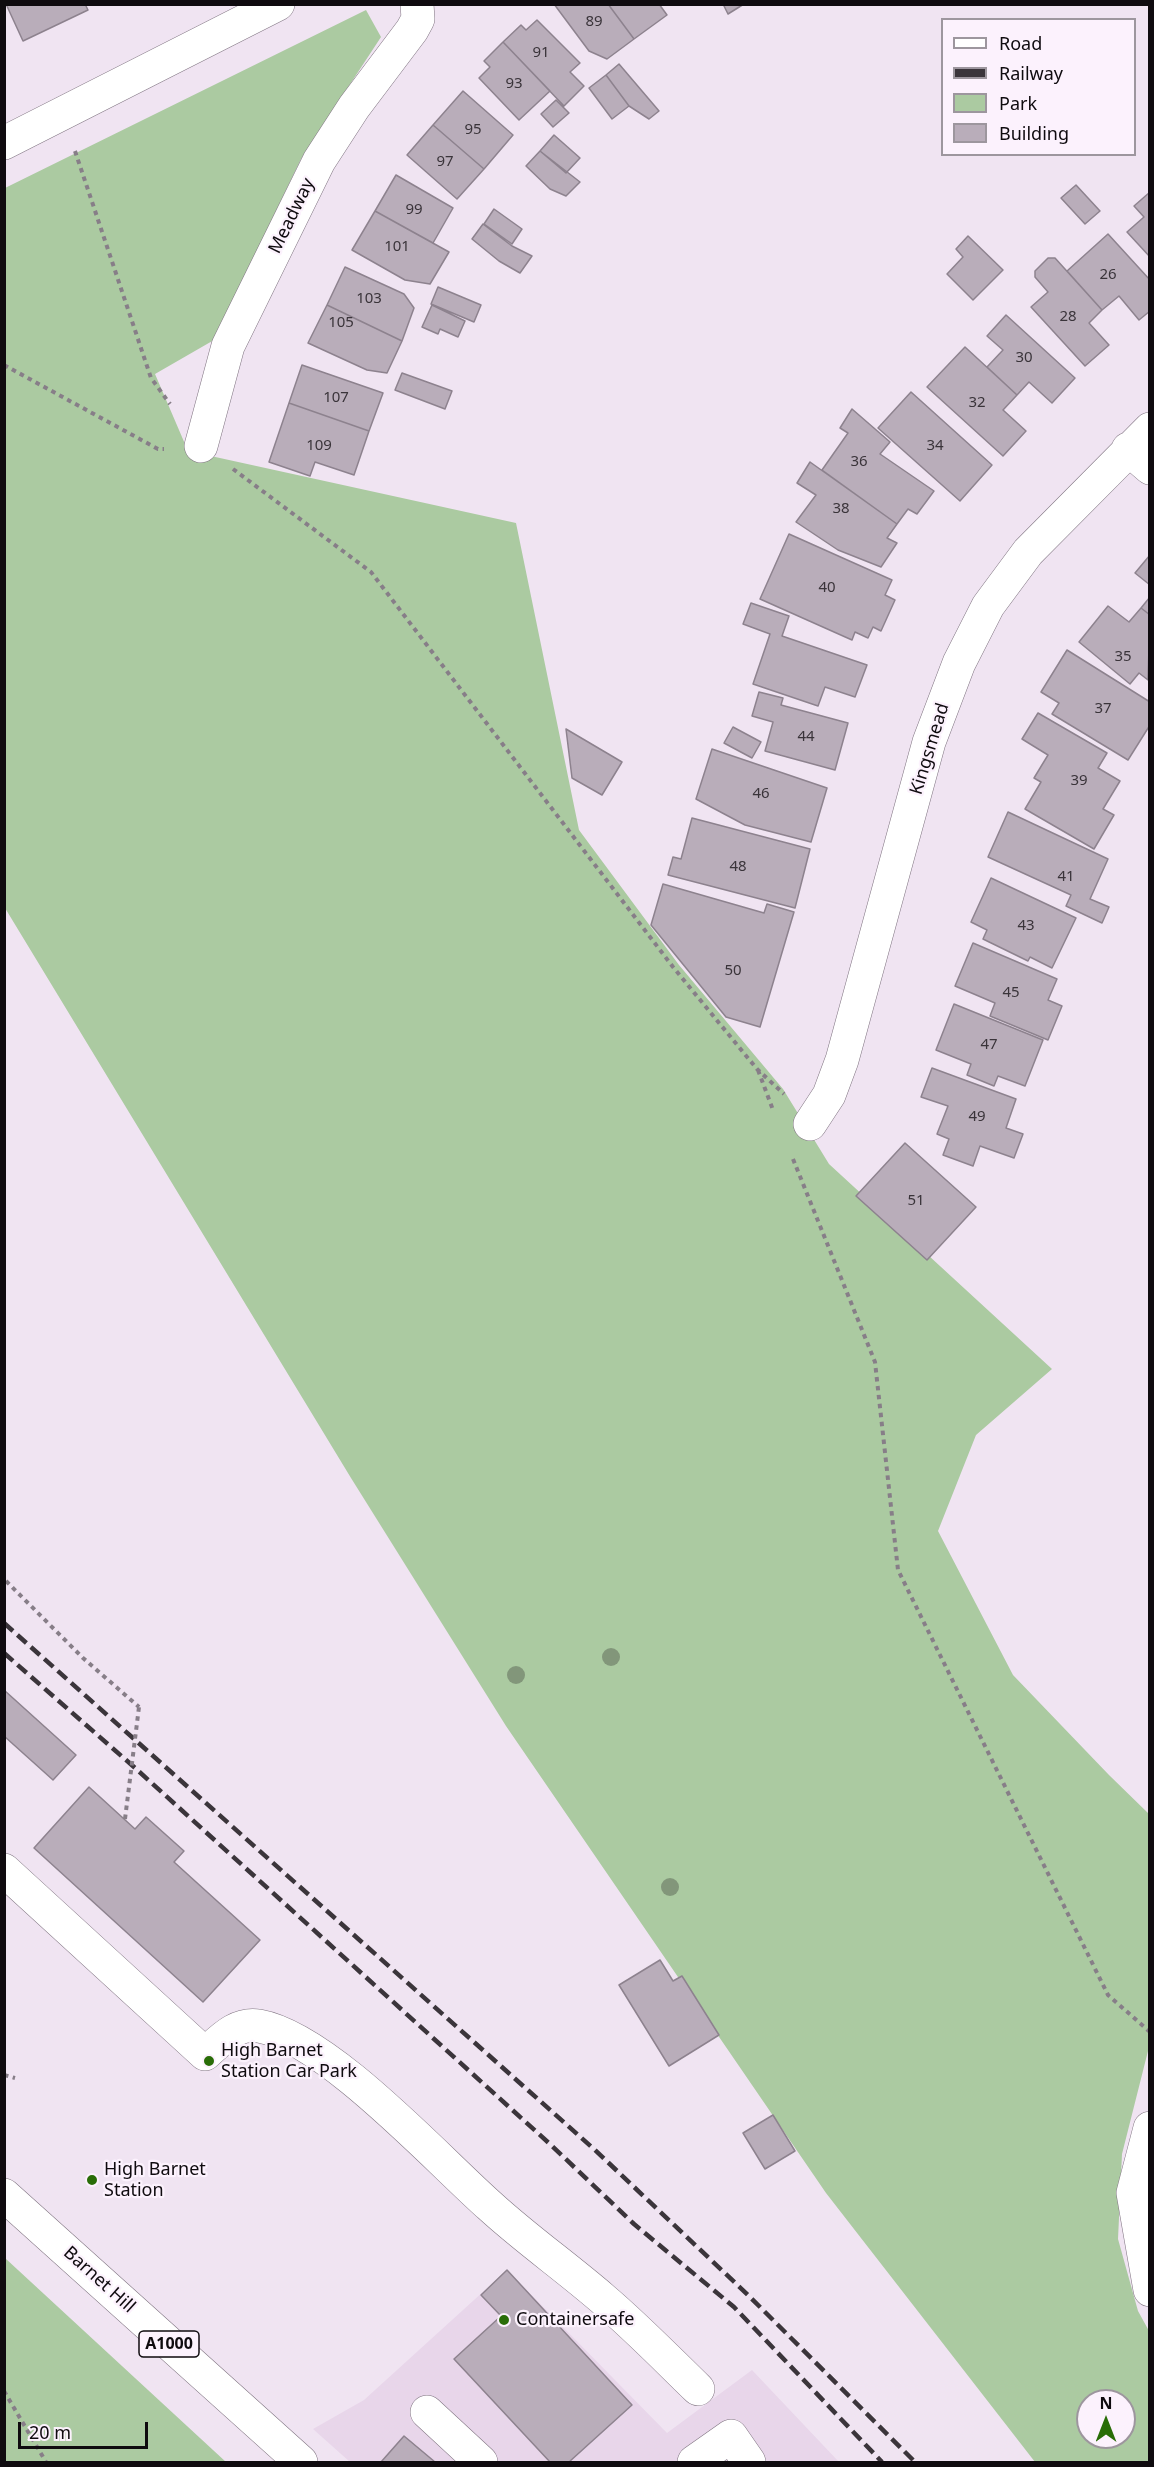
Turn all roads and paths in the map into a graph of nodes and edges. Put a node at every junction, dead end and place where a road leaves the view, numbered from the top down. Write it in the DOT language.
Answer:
graph roads {
  1 [pos="278,4"];
  2 [pos="417,4"];
  3 [pos="4,142"];
  4 [pos="73,145"];
  5 [pos="4,365"];
  6 [pos="201,446"];
  7 [pos="1142,449"];
  8 [pos="230,467"];
  9 [pos="774,1112"];
  10 [pos="810,1124"];
  11 [pos="791,1154"];
  12 [pos="6,1581"];
  13 [pos="125,1819"];
  14 [pos="4,1870"];
  15 [pos="1149,2032"];
  16 [pos="4,2075"];
  17 [pos="15,2078"];
  18 [pos="1149,2128"];
  19 [pos="4,2195"];
  20 [pos="1149,2289"];
  21 [pos="698,2389"];
  22 [pos="4,2391"];
  23 [pos="427,2412"];
  24 [pos="46,2463"];
  25 [pos="301,2463"];
  26 [pos="481,2463"];
  27 [pos="694,2463"];
  28 [pos="749,2463"];
  1 -- 3 [label="street"];
  2 -- 6 [label="street, Meadway"];
  4 -- 6 [label="path"];
  5 -- 6 [label="path"];
  7 -- 10 [label="street, Kingsmead"];
  8 -- 9 [label="path"];
  11 -- 15 [label="path"];
  12 -- 13 [label="path, bridge"];
  14 -- 21 [label="street"];
  16 -- 17 [label="path"];
  18 -- 20 [label="street"];
  19 -- 25 [label="street, Barnet Hill / A1000"];
  22 -- 24 [label="path"];
  23 -- 26 [label="street"];
  27 -- 28 [label="street"];
}
